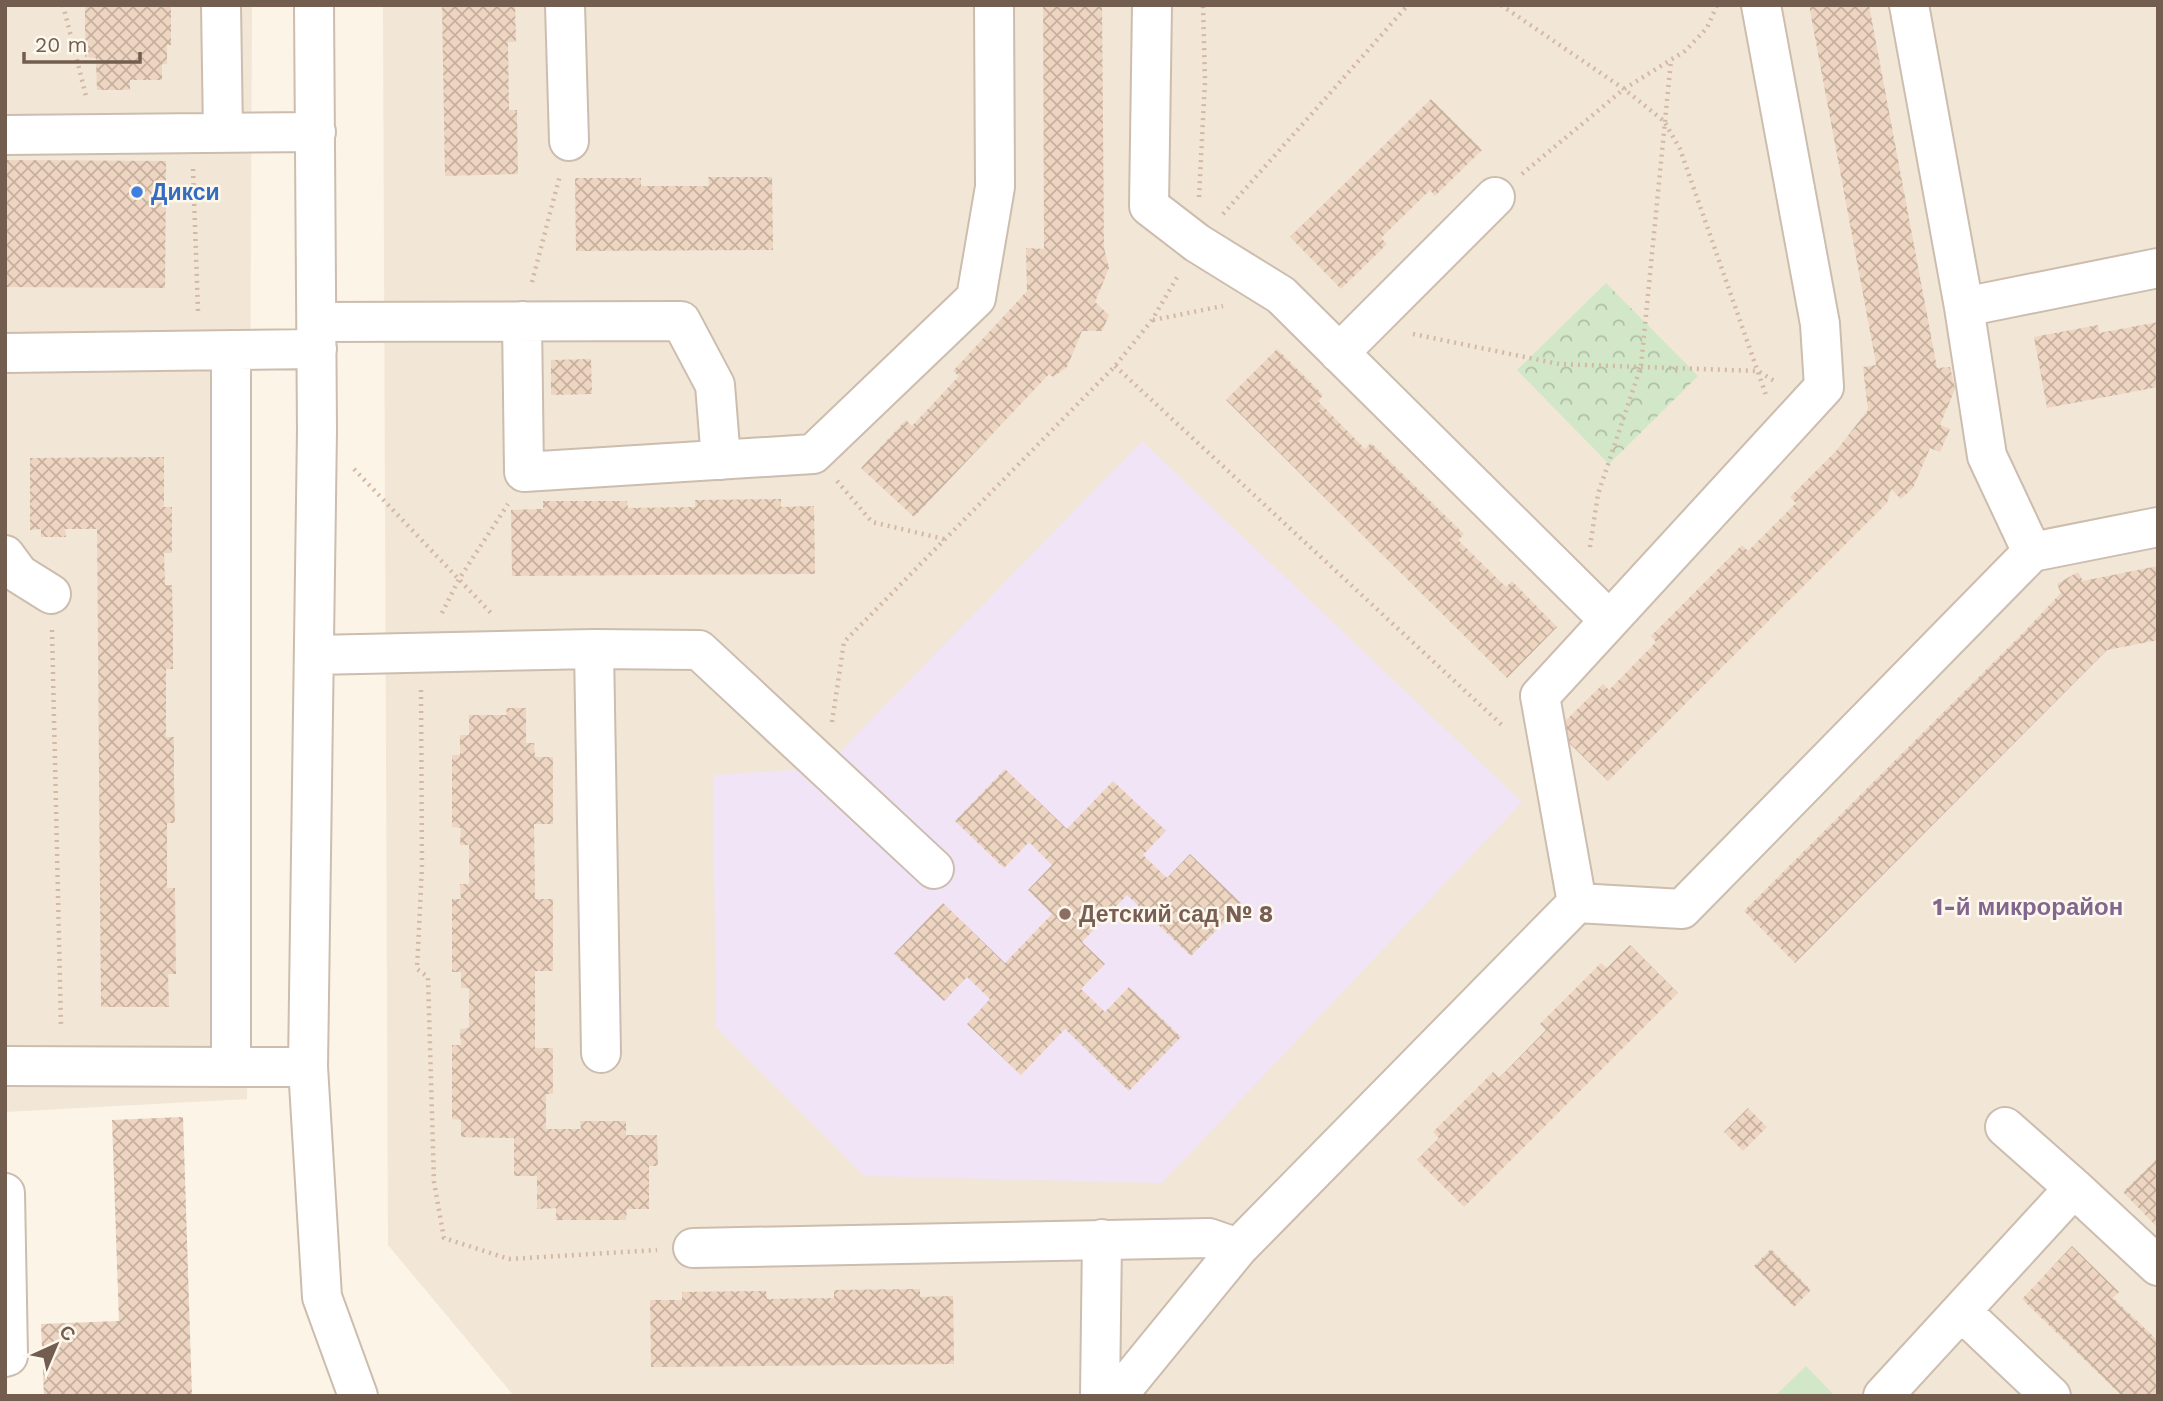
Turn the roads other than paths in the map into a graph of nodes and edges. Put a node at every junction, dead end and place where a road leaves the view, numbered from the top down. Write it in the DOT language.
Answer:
graph roads {
  1 [pos="221,5"];
  2 [pos="314,5"];
  3 [pos="565,5"];
  4 [pos="994,5"];
  5 [pos="1152,5"];
  6 [pos="1761,5"];
  7 [pos="1909,5"];
  8 [pos="316,132"];
  9 [pos="207,133"];
  10 [pos="5,135"];
  11 [pos="569,141"];
  12 [pos="1495,197"];
  13 [pos="2158,268"];
  14 [pos="1965,307"];
  15 [pos="522,321"];
  16 [pos="317,335"];
  17 [pos="215,350"];
  18 [pos="5,353"];
  19 [pos="1339,353"];
  20 [pos="721,460"];
  21 [pos="2158,527"];
  22 [pos="2032,552"];
  23 [pos="5,555"];
  24 [pos="51,594"];
  25 [pos="1609,620"];
  26 [pos="594,649"];
  27 [pos="314,656"];
  28 [pos="934,869"];
  29 [pos="1577,903"];
  30 [pos="601,1053"];
  31 [pos="5,1066"];
  32 [pos="232,1067"];
  33 [pos="307,1067"];
  34 [pos="2005,1127"];
  35 [pos="2074,1188"];
  36 [pos="5,1194"];
  37 [pos="1102,1240"];
  38 [pos="693,1248"];
  39 [pos="1238,1248"];
  40 [pos="2158,1266"];
  41 [pos="1961,1311"];
  42 [pos="5,1357"];
  43 [pos="358,1396"];
  44 [pos="1100,1396"];
  45 [pos="1117,1396"];
  46 [pos="1883,1396"];
  47 [pos="2051,1396"];
  1 -- 9 [label="street"];
  2 -- 8 [label="street"];
  3 -- 11 [label="street"];
  4 -- 20 [label="street"];
  5 -- 19 [label="street"];
  6 -- 25 [label="street"];
  7 -- 14 [label="street"];
  8 -- 9 [label="street"];
  8 -- 16 [label="street"];
  9 -- 10 [label="street"];
  12 -- 19 [label="street"];
  13 -- 14 [label="street"];
  14 -- 22 [label="street"];
  15 -- 16 [label="street"];
  15 -- 20 [label="street"];
  15 -- 20 [label="street"];
  16 -- 17 [label="street"];
  16 -- 27 [label="street"];
  17 -- 18 [label="street"];
  17 -- 32 [label="street"];
  19 -- 25 [label="street"];
  21 -- 22 [label="street"];
  22 -- 29 [label="street"];
  23 -- 24 [label="street"];
  25 -- 29 [label="street"];
  26 -- 27 [label="street"];
  26 -- 28 [label="street"];
  26 -- 30 [label="street"];
  27 -- 33 [label="street"];
  29 -- 39 [label="street"];
  31 -- 32 [label="street"];
  32 -- 33 [label="street"];
  33 -- 43 [label="street"];
  34 -- 35 [label="street"];
  35 -- 40 [label="street"];
  35 -- 41 [label="street"];
  36 -- 42 [label="street"];
  37 -- 38 [label="street"];
  37 -- 39 [label="street"];
  37 -- 44 [label="street"];
  39 -- 45 [label="street"];
  41 -- 46 [label="street"];
  41 -- 47 [label="street"];
}
